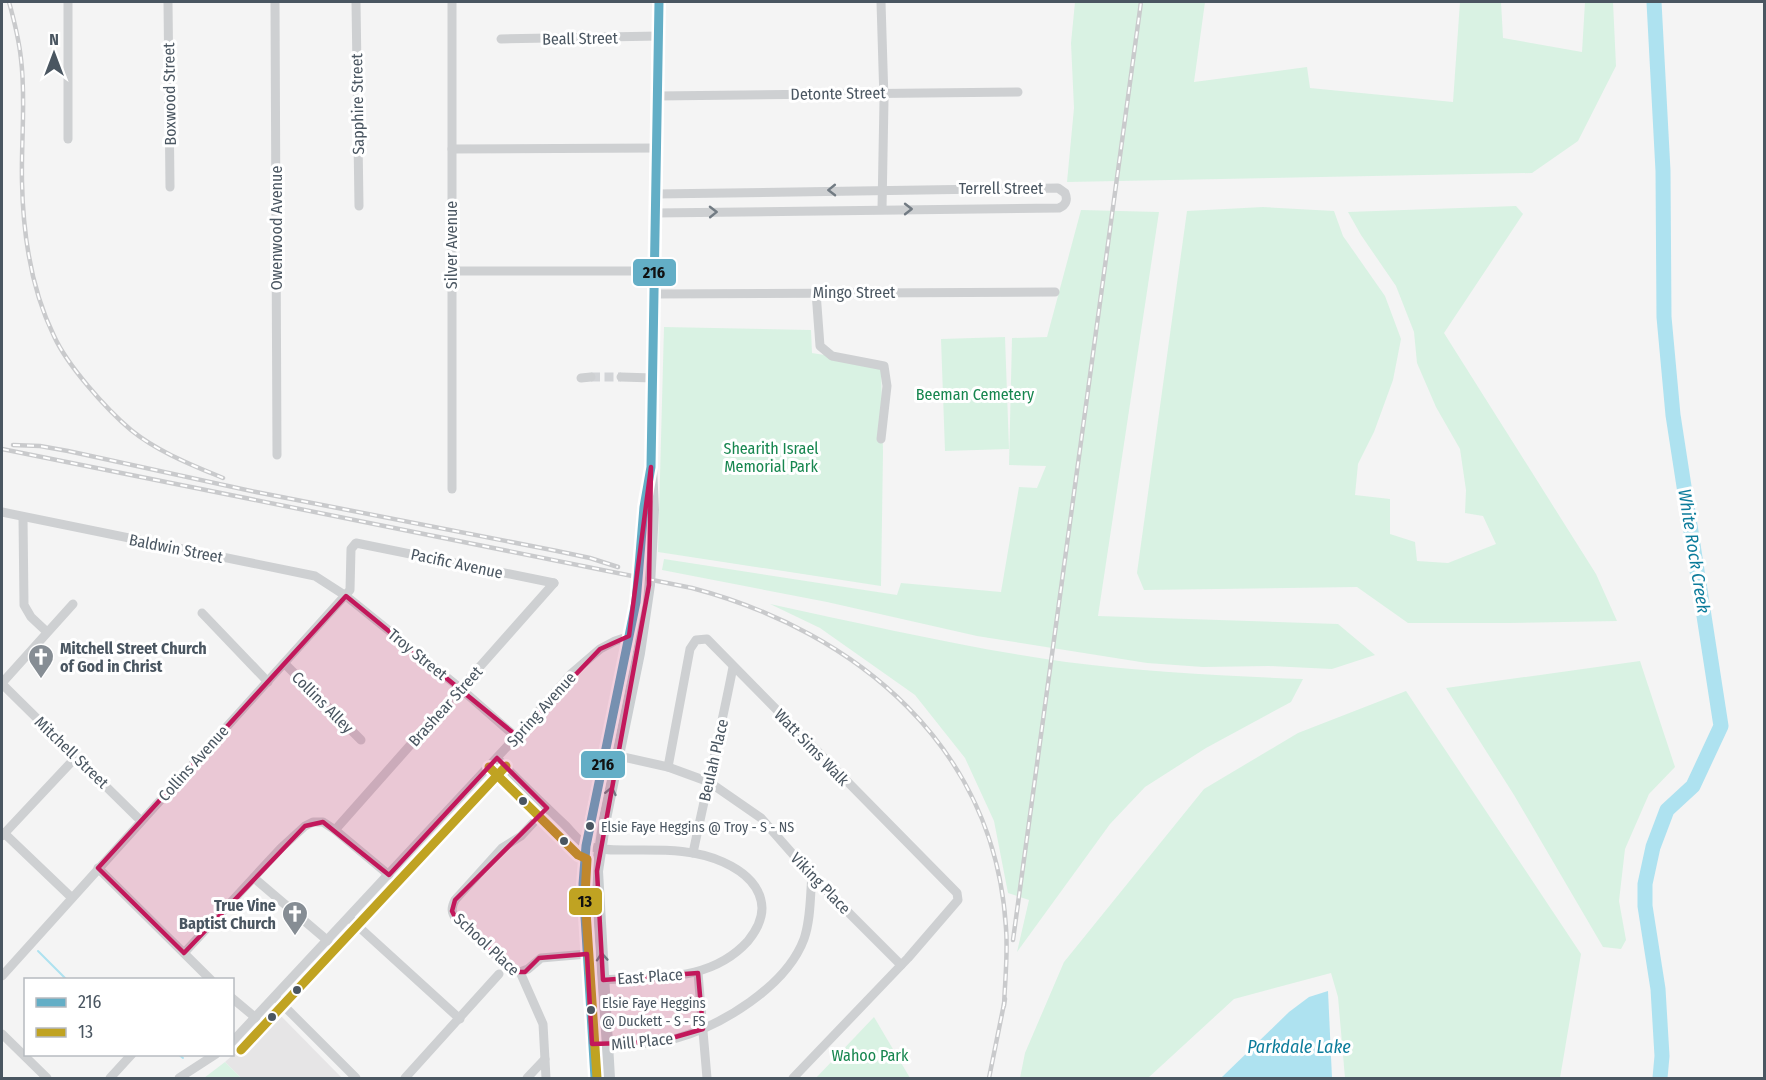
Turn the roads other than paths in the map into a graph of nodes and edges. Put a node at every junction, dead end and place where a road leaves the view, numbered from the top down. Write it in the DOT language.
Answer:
graph roads {
  1 [pos="68,2"];
  2 [pos="168,2"];
  3 [pos="275,2"];
  4 [pos="356,2"];
  5 [pos="452,2"];
  6 [pos="659,2"];
  7 [pos="881,2"];
  8 [pos="659,36"];
  9 [pos="501,39"];
  10 [pos="883,92"];
  11 [pos="1018,92"];
  12 [pos="658,96"];
  13 [pos="68,139"];
  14 [pos="657,148"];
  15 [pos="452,149"];
  16 [pos="170,188"];
  17 [pos="883,189"];
  18 [pos="656,194"];
  19 [pos="359,206"];
  20 [pos="882,209"];
  21 [pos="655,213"];
  22 [pos="451,271"];
  23 [pos="654,271"];
  24 [pos="816,292"];
  25 [pos="1055,292"];
  26 [pos="654,294"];
  27 [pos="621,377"];
  28 [pos="653,378"];
  29 [pos="881,439"];
  30 [pos="277,455"];
  31 [pos="452,489"];
  32 [pos="2,512"];
  33 [pos="23,517"];
  34 [pos="554,583"];
  35 [pos="346,596"];
  36 [pos="73,604"];
  37 [pos="202,613"];
  38 [pos="47,632"];
  39 [pos="635,635"];
  40 [pos="285,664"];
  41 [pos="733,667"];
  42 [pos="268,682"];
  43 [pos="2,683"];
  44 [pos="460,688"];
  45 [pos="516,737"];
  46 [pos="362,740"];
  47 [pos="605,753"];
  48 [pos="77,756"];
  49 [pos="619,756"];
  50 [pos="497,758"];
  51 [pos="668,767"];
  52 [pos="709,782"];
  53 [pos="547,808"];
  54 [pos="141,821"];
  55 [pos="335,830"];
  56 [pos="3,834"];
  57 [pos="586,846"];
  58 [pos="600,849"];
  59 [pos="693,853"];
  60 [pos="98,868"];
  61 [pos="389,875"];
  62 [pos="812,876"];
  63 [pos="254,878"];
  64 [pos="71,897"];
  65 [pos="349,918"];
  66 [pos="328,940"];
  67 [pos="184,952"];
  68 [pos="587,954"];
  69 [pos="903,963"];
  70 [pos="520,972"];
  71 [pos="698,973"];
  72 [pos="499,974"];
  73 [pos="2,976"];
  74 [pos="205,978"];
  75 [pos="603,980"];
  76 [pos="275,997"];
  77 [pos="234,1000"];
  78 [pos="256,1018"];
  79 [pos="460,1019"];
  80 [pos="703,1029"];
  81 [pos="2,1034"];
  82 [pos="234,1039"];
  83 [pos="592,1044"];
  84 [pos="607,1044"];
  85 [pos="130,1056"];
  86 [pos="213,1056"];
  87 [pos="545,1059"];
  88 [pos="46,1078"];
  89 [pos="110,1078"];
  90 [pos="179,1078"];
  91 [pos="356,1078"];
  92 [pos="405,1078"];
  93 [pos="527,1078"];
  94 [pos="546,1078"];
  95 [pos="595,1078"];
  96 [pos="609,1078"];
  97 [pos="707,1078"];
  98 [pos="793,1078"];
  1 -- 13 [label="street"];
  2 -- 16 [label="street, Boxwood Street"];
  3 -- 30 [label="street, Owenwood Avenue"];
  4 -- 19 [label="street, Sapphire Street"];
  5 -- 15 [label="street, Silver Avenue"];
  6 -- 8 [label="main road"];
  7 -- 10 [label="street"];
  8 -- 9 [label="street, Beall Street"];
  8 -- 12 [label="main road"];
  10 -- 11 [label="street, Detonte Street"];
  10 -- 12 [label="street, Detonte Street"];
  10 -- 17 [label="street"];
  12 -- 14 [label="main road"];
  14 -- 15 [label="street"];
  14 -- 18 [label="main road"];
  15 -- 22 [label="street, Silver Avenue"];
  17 -- 18 [label="street, Terrell Street, one-way"];
  17 -- 20 [label="street"];
  20 -- 17 [label="street, Terrell Street, one-way"];
  18 -- 21 [label="main road"];
  21 -- 20 [label="street, Terrell Street, one-way"];
  21 -- 23 [label="main road"];
  22 -- 23 [label="street"];
  22 -- 31 [label="street, Silver Avenue"];
  23 -- 26 [label="main road"];
  24 -- 25 [label="street, Mingo Street"];
  24 -- 26 [label="street, Mingo Street"];
  24 -- 29 [label="street"];
  26 -- 28 [label="main road"];
  27 -- 28 [label="street"];
  28 -- 39 [label="main road"];
  32 -- 33 [label="street, Baldwin Street"];
  33 -- 35 [label="street, Baldwin Street"];
  33 -- 38 [label="street"];
  34 -- 35 [label="street, Pacific Avenue"];
  34 -- 44 [label="street, Brashear Street"];
  35 -- 40 [label="street, Collins Avenue"];
  35 -- 44 [label="street, Troy Street"];
  36 -- 38 [label="street"];
  37 -- 42 [label="street"];
  38 -- 43 [label="street"];
  39 -- 45 [label="street, Spring Avenue"];
  39 -- 47 [label="main road"];
  39 -- 49 [label="main road"];
  40 -- 42 [label="street, Collins Avenue"];
  40 -- 46 [label="street, Collins Alley"];
  41 -- 51 [label="street, Watt Sims Walk"];
  41 -- 52 [label="street, Beulah Place"];
  41 -- 69 [label="street, Watt Sims Walk"];
  42 -- 54 [label="street, Collins Avenue"];
  43 -- 48 [label="street, Mitchell Street"];
  44 -- 45 [label="street, Troy Street"];
  44 -- 55 [label="street, Brashear Street"];
  45 -- 50 [label="street, Spring Avenue"];
  47 -- 49 [label="street, Viking Place"];
  47 -- 57 [label="main road"];
  48 -- 54 [label="street, Mitchell Street"];
  48 -- 56 [label="street"];
  49 -- 51 [label="street, Viking Place"];
  58 -- 49 [label="main road, one-way"];
  50 -- 53 [label="street"];
  50 -- 61 [label="street, Spring Avenue"];
  51 -- 52 [label="street, Viking Place"];
  52 -- 59 [label="street, Beulah Place"];
  52 -- 62 [label="street, Viking Place"];
  53 -- 57 [label="street"];
  53 -- 70 [label="street, School Place"];
  54 -- 60 [label="street, Collins Avenue"];
  55 -- 61 [label="street"];
  55 -- 63 [label="street"];
  56 -- 64 [label="street"];
  57 -- 58 [label="street"];
  57 -- 68 [label="main road"];
  58 -- 59 [label="street"];
  75 -- 58 [label="main road, one-way"];
  59 -- 71 [label="street"];
  60 -- 64 [label="street, Collins Avenue"];
  60 -- 67 [label="street"];
  61 -- 65 [label="street, Spring Avenue"];
  62 -- 69 [label="street, Viking Place"];
  62 -- 80 [label="street, Mill Place"];
  63 -- 66 [label="street"];
  63 -- 67 [label="street"];
  64 -- 73 [label="street, Collins Avenue"];
  65 -- 66 [label="street, Spring Avenue"];
  65 -- 79 [label="street"];
  66 -- 76 [label="street, Spring Avenue"];
  67 -- 74 [label="street"];
  68 -- 70 [label="street"];
  68 -- 83 [label="main road"];
  69 -- 98 [label="street"];
  70 -- 87 [label="street, School Place"];
  71 -- 75 [label="street, East Place"];
  71 -- 80 [label="street"];
  72 -- 79 [label="street"];
  75 -- 84 [label="main road"];
  76 -- 78 [label="street, Spring Avenue"];
  76 -- 91 [label="street"];
  77 -- 78 [label="street"];
  78 -- 82 [label="street, Spring Avenue"];
  79 -- 92 [label="street"];
  80 -- 84 [label="street, Mill Place"];
  80 -- 97 [label="street"];
  81 -- 88 [label="street"];
  83 -- 84 [label="street, Mill Place"];
  83 -- 95 [label="main road"];
  84 -- 96 [label="main road"];
  85 -- 89 [label="street"];
  86 -- 90 [label="street"];
  87 -- 93 [label="street"];
  87 -- 94 [label="street, School Place"];
}
